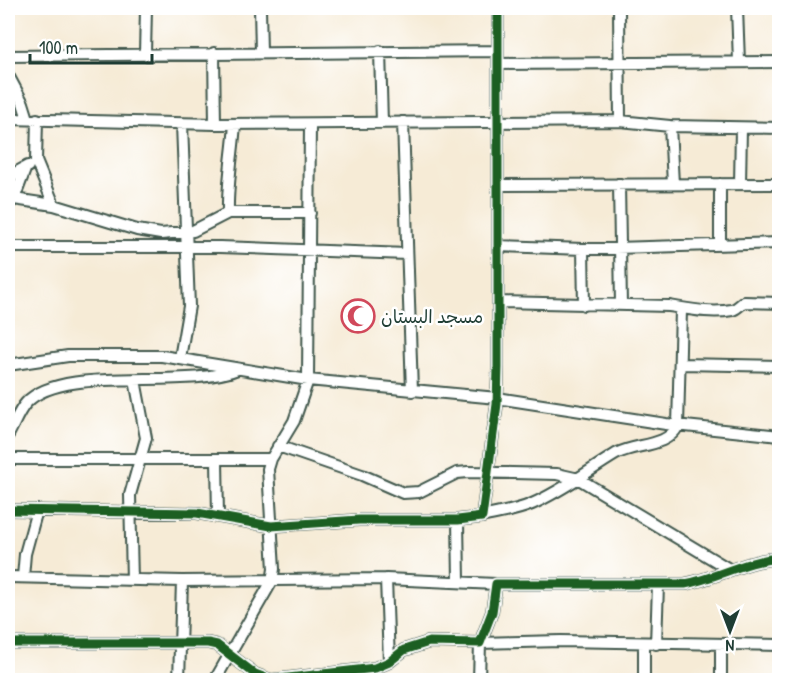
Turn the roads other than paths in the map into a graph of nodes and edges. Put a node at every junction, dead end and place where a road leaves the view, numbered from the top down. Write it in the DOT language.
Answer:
graph roads {
  1 [pos="146,8"];
  2 [pos="260,8"];
  3 [pos="498,8"];
  4 [pos="620,8"];
  5 [pos="737,8"];
  6 [pos="380,51"];
  7 [pos="498,51"];
  8 [pos="261,52"];
  9 [pos="214,53"];
  10 [pos="145,54"];
  11 [pos="8,56"];
  12 [pos="739,62"];
  13 [pos="780,62"];
  14 [pos="499,64"];
  15 [pos="621,64"];
  16 [pos="8,75"];
  17 [pos="8,119"];
  18 [pos="32,119"];
  19 [pos="620,121"];
  20 [pos="403,122"];
  21 [pos="499,122"];
  22 [pos="382,123"];
  23 [pos="182,124"];
  24 [pos="215,124"];
  25 [pos="235,124"];
  26 [pos="310,124"];
  27 [pos="670,126"];
  28 [pos="741,128"];
  29 [pos="780,128"];
  30 [pos="31,164"];
  31 [pos="8,177"];
  32 [pos="619,184"];
  33 [pos="673,184"];
  34 [pos="720,184"];
  35 [pos="740,184"];
  36 [pos="780,184"];
  37 [pos="499,185"];
  38 [pos="11,202"];
  39 [pos="54,205"];
  40 [pos="228,213"];
  41 [pos="310,213"];
  42 [pos="186,232"];
  43 [pos="780,243"];
  44 [pos="720,245"];
  45 [pos="498,246"];
  46 [pos="8,247"];
  47 [pos="187,247"];
  48 [pos="620,248"];
  49 [pos="583,249"];
  50 [pos="310,251"];
  51 [pos="407,254"];
  52 [pos="498,302"];
  53 [pos="780,303"];
  54 [pos="584,305"];
  55 [pos="621,305"];
  56 [pos="681,310"];
  57 [pos="180,358"];
  58 [pos="681,364"];
  59 [pos="8,365"];
  60 [pos="780,366"];
  61 [pos="238,369"];
  62 [pos="135,380"];
  63 [pos="308,380"];
  64 [pos="412,391"];
  65 [pos="497,398"];
  66 [pos="678,426"];
  67 [pos="8,435"];
  68 [pos="780,436"];
  69 [pos="278,446"];
  70 [pos="8,459"];
  71 [pos="142,459"];
  72 [pos="271,459"];
  73 [pos="217,460"];
  74 [pos="489,473"];
  75 [pos="579,479"];
  76 [pos="8,510"];
  77 [pos="37,510"];
  78 [pos="130,513"];
  79 [pos="218,516"];
  80 [pos="482,517"];
  81 [pos="458,520"];
  82 [pos="271,526"];
  83 [pos="780,558"];
  84 [pos="766,559"];
  85 [pos="780,563"];
  86 [pos="729,569"];
  87 [pos="8,577"];
  88 [pos="23,577"];
  89 [pos="386,579"];
  90 [pos="132,580"];
  91 [pos="182,581"];
  92 [pos="272,581"];
  93 [pos="459,581"];
  94 [pos="496,584"];
  95 [pos="658,585"];
  96 [pos="178,642"];
  97 [pos="8,643"];
  98 [pos="480,643"];
  99 [pos="644,644"];
  100 [pos="656,644"];
  101 [pos="722,645"];
  102 [pos="780,645"];
  103 [pos="230,655"];
  104 [pos="388,662"];
  105 [pos="319,677"];
  106 [pos="178,681"];
  107 [pos="215,681"];
  108 [pos="478,681"];
  109 [pos="644,681"];
  110 [pos="722,681"];
  1 -- 10 [label="street"];
  2 -- 8 [label="street"];
  3 -- 7 [label="street"];
  4 -- 15 [label="street"];
  5 -- 12 [label="street"];
  6 -- 7 [label="street"];
  6 -- 8 [label="street"];
  6 -- 22 [label="street"];
  7 -- 14 [label="street"];
  8 -- 9 [label="street"];
  9 -- 10 [label="street"];
  9 -- 24 [label="street"];
  10 -- 11 [label="street"];
  12 -- 13 [label="street"];
  12 -- 15 [label="street"];
  14 -- 15 [label="street"];
  14 -- 21 [label="street"];
  15 -- 19 [label="street"];
  16 -- 18 [label="street"];
  17 -- 18 [label="street"];
  18 -- 23 [label="street"];
  18 -- 30 [label="street"];
  19 -- 21 [label="street"];
  19 -- 27 [label="street"];
  20 -- 21 [label="street"];
  20 -- 22 [label="street"];
  20 -- 51 [label="street"];
  21 -- 37 [label="street"];
  22 -- 26 [label="street"];
  23 -- 24 [label="street"];
  23 -- 42 [label="street"];
  24 -- 25 [label="street"];
  25 -- 26 [label="street"];
  25 -- 40 [label="street"];
  26 -- 41 [label="street"];
  27 -- 28 [label="street"];
  27 -- 33 [label="street"];
  28 -- 29 [label="street"];
  28 -- 35 [label="street"];
  30 -- 31 [label="street"];
  30 -- 38 [label="street"];
  30 -- 39 [label="street"];
  32 -- 33 [label="street"];
  32 -- 37 [label="street"];
  32 -- 48 [label="street"];
  33 -- 34 [label="street"];
  34 -- 35 [label="street"];
  34 -- 44 [label="street"];
  35 -- 36 [label="street"];
  37 -- 45 [label="street"];
  38 -- 39 [label="street"];
  39 -- 42 [label="street"];
  40 -- 41 [label="street"];
  40 -- 42 [label="street"];
  41 -- 50 [label="street"];
  42 -- 47 [label="street"];
  43 -- 44 [label="street"];
  44 -- 48 [label="street"];
  45 -- 49 [label="street"];
  45 -- 52 [label="street"];
  46 -- 47 [label="street"];
  47 -- 50 [label="street"];
  47 -- 57 [label="street"];
  48 -- 49 [label="street"];
  48 -- 55 [label="street"];
  49 -- 54 [label="street"];
  50 -- 51 [label="street"];
  50 -- 63 [label="street"];
  51 -- 64 [label="street"];
  52 -- 54 [label="street"];
  52 -- 65 [label="street"];
  53 -- 56 [label="street"];
  54 -- 55 [label="street"];
  55 -- 56 [label="street"];
  56 -- 58 [label="street"];
  57 -- 59 [label="street"];
  57 -- 61 [label="street"];
  58 -- 60 [label="street"];
  58 -- 66 [label="street"];
  61 -- 62 [label="street"];
  61 -- 63 [label="street"];
  62 -- 67 [label="street"];
  62 -- 71 [label="street"];
  63 -- 64 [label="street"];
  63 -- 69 [label="street"];
  64 -- 65 [label="street"];
  65 -- 66 [label="street"];
  65 -- 74 [label="street"];
  66 -- 68 [label="street"];
  66 -- 75 [label="street"];
  69 -- 72 [label="street"];
  69 -- 74 [label="street"];
  70 -- 71 [label="street"];
  71 -- 73 [label="street"];
  71 -- 78 [label="street"];
  72 -- 73 [label="street"];
  72 -- 82 [label="street"];
  73 -- 79 [label="street"];
  74 -- 75 [label="street"];
  74 -- 80 [label="street"];
  75 -- 80 [label="street"];
  75 -- 86 [label="street"];
  76 -- 77 [label="street"];
  77 -- 78 [label="street"];
  77 -- 88 [label="street"];
  78 -- 79 [label="street"];
  78 -- 90 [label="street"];
  79 -- 82 [label="street"];
  80 -- 81 [label="street"];
  81 -- 82 [label="street"];
  81 -- 93 [label="street"];
  82 -- 92 [label="street"];
  83 -- 84 [label="street"];
  84 -- 85 [label="street"];
  84 -- 86 [label="street"];
  86 -- 95 [label="street"];
  87 -- 88 [label="street"];
  88 -- 90 [label="street"];
  89 -- 92 [label="street"];
  89 -- 93 [label="street"];
  89 -- 104 [label="street"];
  90 -- 91 [label="street"];
  91 -- 92 [label="street"];
  91 -- 96 [label="street"];
  92 -- 103 [label="street"];
  93 -- 94 [label="street"];
  94 -- 95 [label="street"];
  94 -- 98 [label="street"];
  95 -- 100 [label="street"];
  96 -- 97 [label="street"];
  96 -- 103 [label="street"];
  96 -- 106 [label="street"];
  98 -- 99 [label="street"];
  98 -- 104 [label="street"];
  98 -- 108 [label="street"];
  99 -- 100 [label="street"];
  99 -- 109 [label="street"];
  100 -- 101 [label="street"];
  101 -- 102 [label="street"];
  101 -- 110 [label="street"];
  103 -- 105 [label="street"];
  103 -- 107 [label="street"];
  104 -- 105 [label="street"];
}
